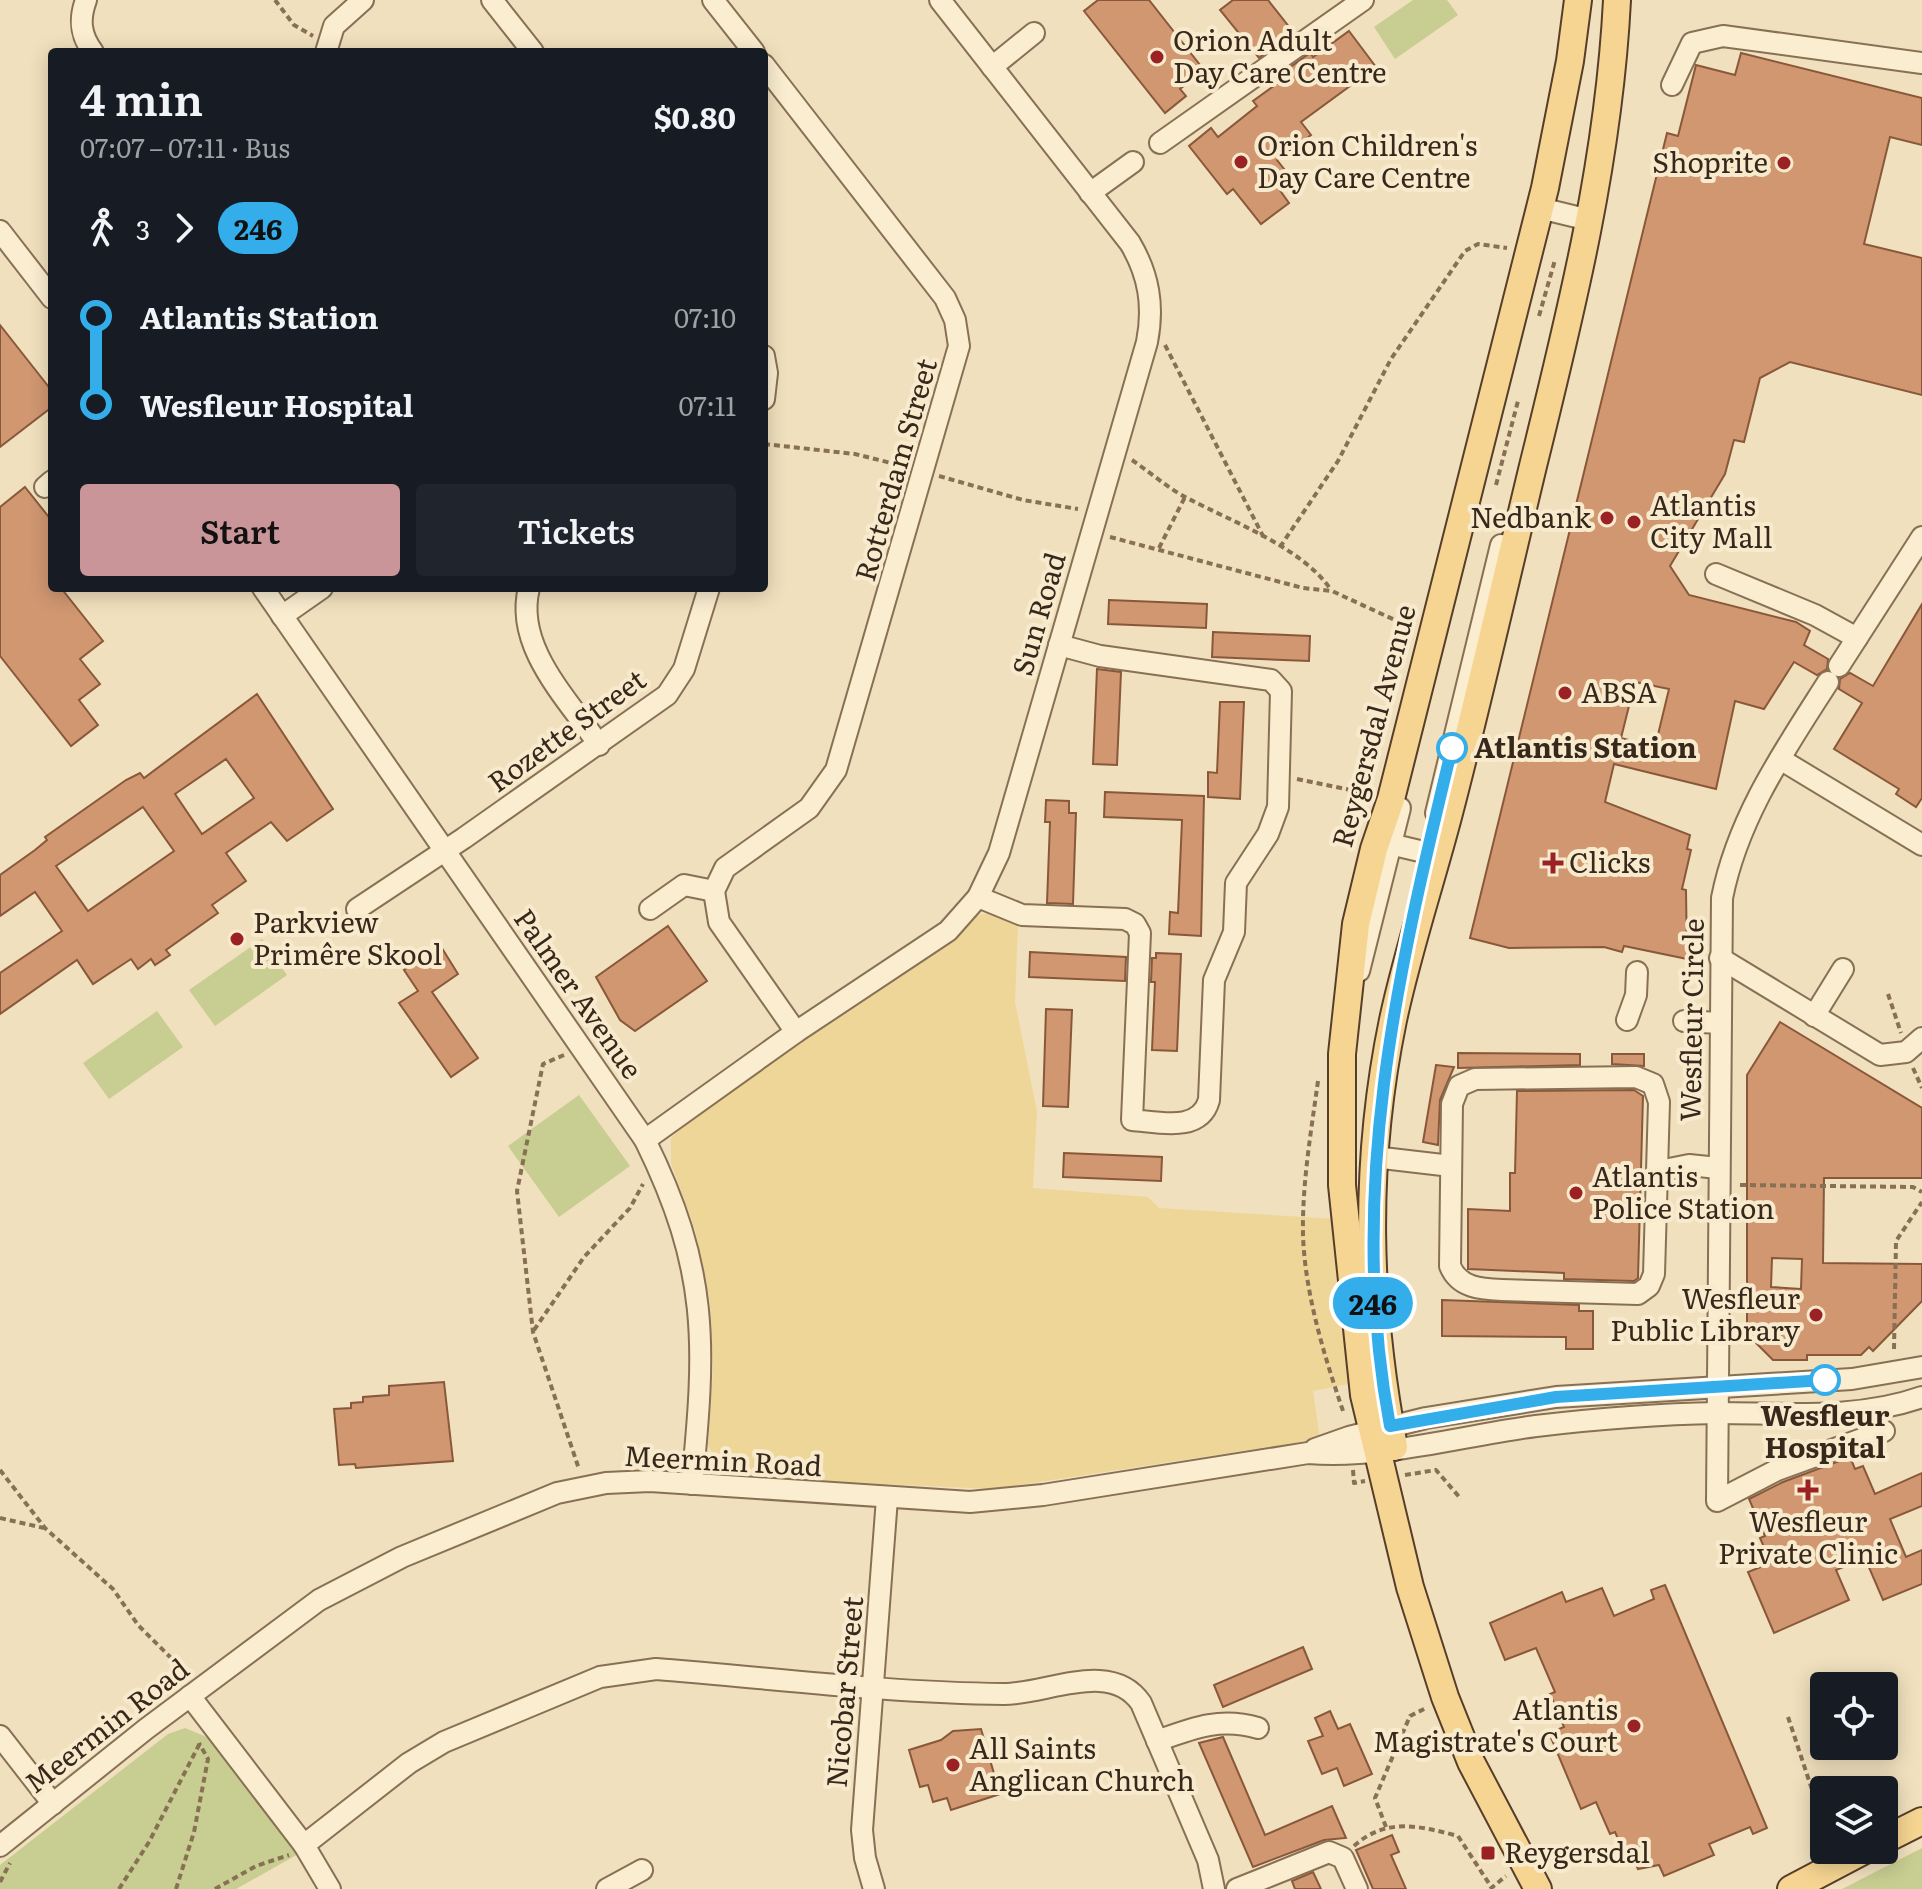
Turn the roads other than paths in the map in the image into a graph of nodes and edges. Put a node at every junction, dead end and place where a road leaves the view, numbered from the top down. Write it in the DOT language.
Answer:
graph roads {
  1 [pos="86,0"];
  2 [pos="363,0"];
  3 [pos="492,0"];
  4 [pos="713,0"];
  5 [pos="940,0"];
  6 [pos="1363,0"];
  7 [pos="1578,0"];
  8 [pos="1617,0"];
  9 [pos="1034,33"];
  10 [pos="1614,46"];
  11 [pos="91,48"];
  12 [pos="326,48"];
  13 [pos="530,48"];
  14 [pos="751,48"];
  15 [pos="1922,63"];
  16 [pos="992,67"];
  17 [pos="768,70"];
  18 [pos="1672,85"];
  19 [pos="1160,143"];
  20 [pos="1133,162"];
  21 [pos="1090,193"];
  22 [pos="1546,199"];
  23 [pos="1581,218"];
  24 [pos="0,231"];
  25 [pos="48,293"];
  26 [pos="1922,537"];
  27 [pos="1716,574"];
  28 [pos="266,592"];
  29 [pos="316,592"];
  30 [pos="528,592"];
  31 [pos="708,592"];
  32 [pos="282,616"];
  33 [pos="1857,638"];
  34 [pos="1059,645"];
  35 [pos="599,745"];
  36 [pos="1780,759"];
  37 [pos="1390,844"];
  38 [pos="1922,845"];
  39 [pos="446,851"];
  40 [pos="1428,853"];
  41 [pos="714,891"];
  42 [pos="978,897"];
  43 [pos="357,909"];
  44 [pos="650,909"];
  45 [pos="1720,958"];
  46 [pos="1843,969"];
  47 [pos="1637,972"];
  48 [pos="1404,973"];
  49 [pos="1346,1013"];
  50 [pos="1814,1016"];
  51 [pos="1627,1020"];
  52 [pos="1684,1021"];
  53 [pos="1719,1023"];
  54 [pos="796,1032"];
  55 [pos="1914,1045"];
  56 [pos="645,1140"];
  57 [pos="1374,1157"];
  58 [pos="1451,1166"];
  59 [pos="1659,1171"];
  60 [pos="1718,1176"];
  61 [pos="1922,1367"];
  62 [pos="1716,1385"];
  63 [pos="1922,1397"];
  64 [pos="1716,1413"];
  65 [pos="1884,1431"];
  66 [pos="1384,1439"];
  67 [pos="692,1484"];
  68 [pos="887,1498"];
  69 [pos="876,1687"];
  70 [pos="190,1696"];
  71 [pos="1258,1728"];
  72 [pos="0,1736"];
  73 [pos="1157,1741"];
  74 [pos="53,1804"];
  75 [pos="1922,1821"];
  76 [pos="1898,1833"];
  77 [pos="304,1845"];
  78 [pos="0,1846"];
  79 [pos="1838,1864"];
  80 [pos="642,1870"];
  81 [pos="330,1889"];
  82 [pos="607,1889"];
  83 [pos="874,1889"];
  84 [pos="1214,1889"];
  85 [pos="1237,1889"];
  86 [pos="1357,1889"];
  87 [pos="1538,1889"];
  88 [pos="1791,1889"];
  1 -- 11 [label="street"];
  2 -- 12 [label="street"];
  3 -- 13 [label="street"];
  4 -- 14 [label="street"];
  5 -- 16 [label="street, Sun Road"];
  6 -- 19 [label="street"];
  7 -- 22 [label="main road, Reygersdal Avenue"];
  8 -- 10 [label="main road, Reygersdal Avenue"];
  9 -- 16 [label="street"];
  10 -- 23 [label="street"];
  10 -- 48 [label="main road, Reygersdal Avenue"];
  15 -- 18 [label="street"];
  16 -- 21 [label="street, Sun Road"];
  17 -- 41 [label="street, Rotterdam Street"];
  20 -- 21 [label="street"];
  21 -- 34 [label="street, Sun Road"];
  22 -- 23 [label="street"];
  22 -- 37 [label="street"];
  22 -- 49 [label="main road, Reygersdal Avenue"];
  23 -- 40 [label="street"];
  24 -- 25 [label="street"];
  26 -- 33 [label="street, Wesfleur Circle"];
  27 -- 33 [label="street"];
  28 -- 32 [label="street, Palmer Avenue"];
  29 -- 32 [label="street"];
  30 -- 35 [label="street"];
  31 -- 35 [label="street, Rozette Street"];
  32 -- 39 [label="street, Palmer Avenue"];
  33 -- 36 [label="street, Wesfleur Circle"];
  34 -- 42 [label="street, Sun Road"];
  34 -- 42 [label="street"];
  35 -- 39 [label="street, Rozette Street"];
  36 -- 38 [label="street"];
  36 -- 45 [label="street, Wesfleur Circle"];
  37 -- 40 [label="street"];
  37 -- 49 [label="street"];
  39 -- 43 [label="street, Rozette Street"];
  39 -- 56 [label="street, Palmer Avenue"];
  40 -- 48 [label="street"];
  41 -- 44 [label="street"];
  41 -- 54 [label="street"];
  42 -- 54 [label="street, Sun Road"];
  45 -- 50 [label="street"];
  45 -- 53 [label="street, Wesfleur Circle"];
  46 -- 50 [label="street"];
  47 -- 51 [label="street"];
  48 -- 57 [label="main road, Reygersdal Avenue"];
  49 -- 66 [label="main road, Reygersdal Avenue"];
  50 -- 55 [label="street"];
  52 -- 53 [label="street"];
  53 -- 60 [label="street, Wesfleur Circle"];
  54 -- 56 [label="street, Sun Road"];
  56 -- 67 [label="street, Palmer Avenue"];
  57 -- 58 [label="street"];
  57 -- 66 [label="main road, Reygersdal Avenue"];
  58 -- 59 [label="street"];
  58 -- 59 [label="street"];
  59 -- 60 [label="street"];
  60 -- 62 [label="street, Wesfleur Circle"];
  61 -- 62 [label="street"];
  62 -- 64 [label="street, Wesfleur Circle"];
  62 -- 66 [label="street"];
  63 -- 64 [label="street"];
  64 -- 65 [label="street, Wesfleur Circle"];
  64 -- 66 [label="street"];
  66 -- 68 [label="street, Meermin Road"];
  66 -- 87 [label="main road, Reygersdal Avenue"];
  67 -- 68 [label="street, Meermin Road"];
  67 -- 70 [label="street, Meermin Road"];
  68 -- 69 [label="street, Nicobar Street"];
  69 -- 73 [label="street"];
  69 -- 77 [label="street"];
  69 -- 83 [label="street, Nicobar Street"];
  70 -- 74 [label="street, Meermin Road"];
  70 -- 77 [label="street"];
  71 -- 73 [label="street"];
  72 -- 74 [label="street"];
  73 -- 84 [label="street"];
  74 -- 78 [label="street, Meermin Road"];
  75 -- 76 [label="main road"];
  77 -- 81 [label="street"];
  79 -- 88 [label="main road"];
  80 -- 82 [label="street"];
  85 -- 86 [label="street"];
}
